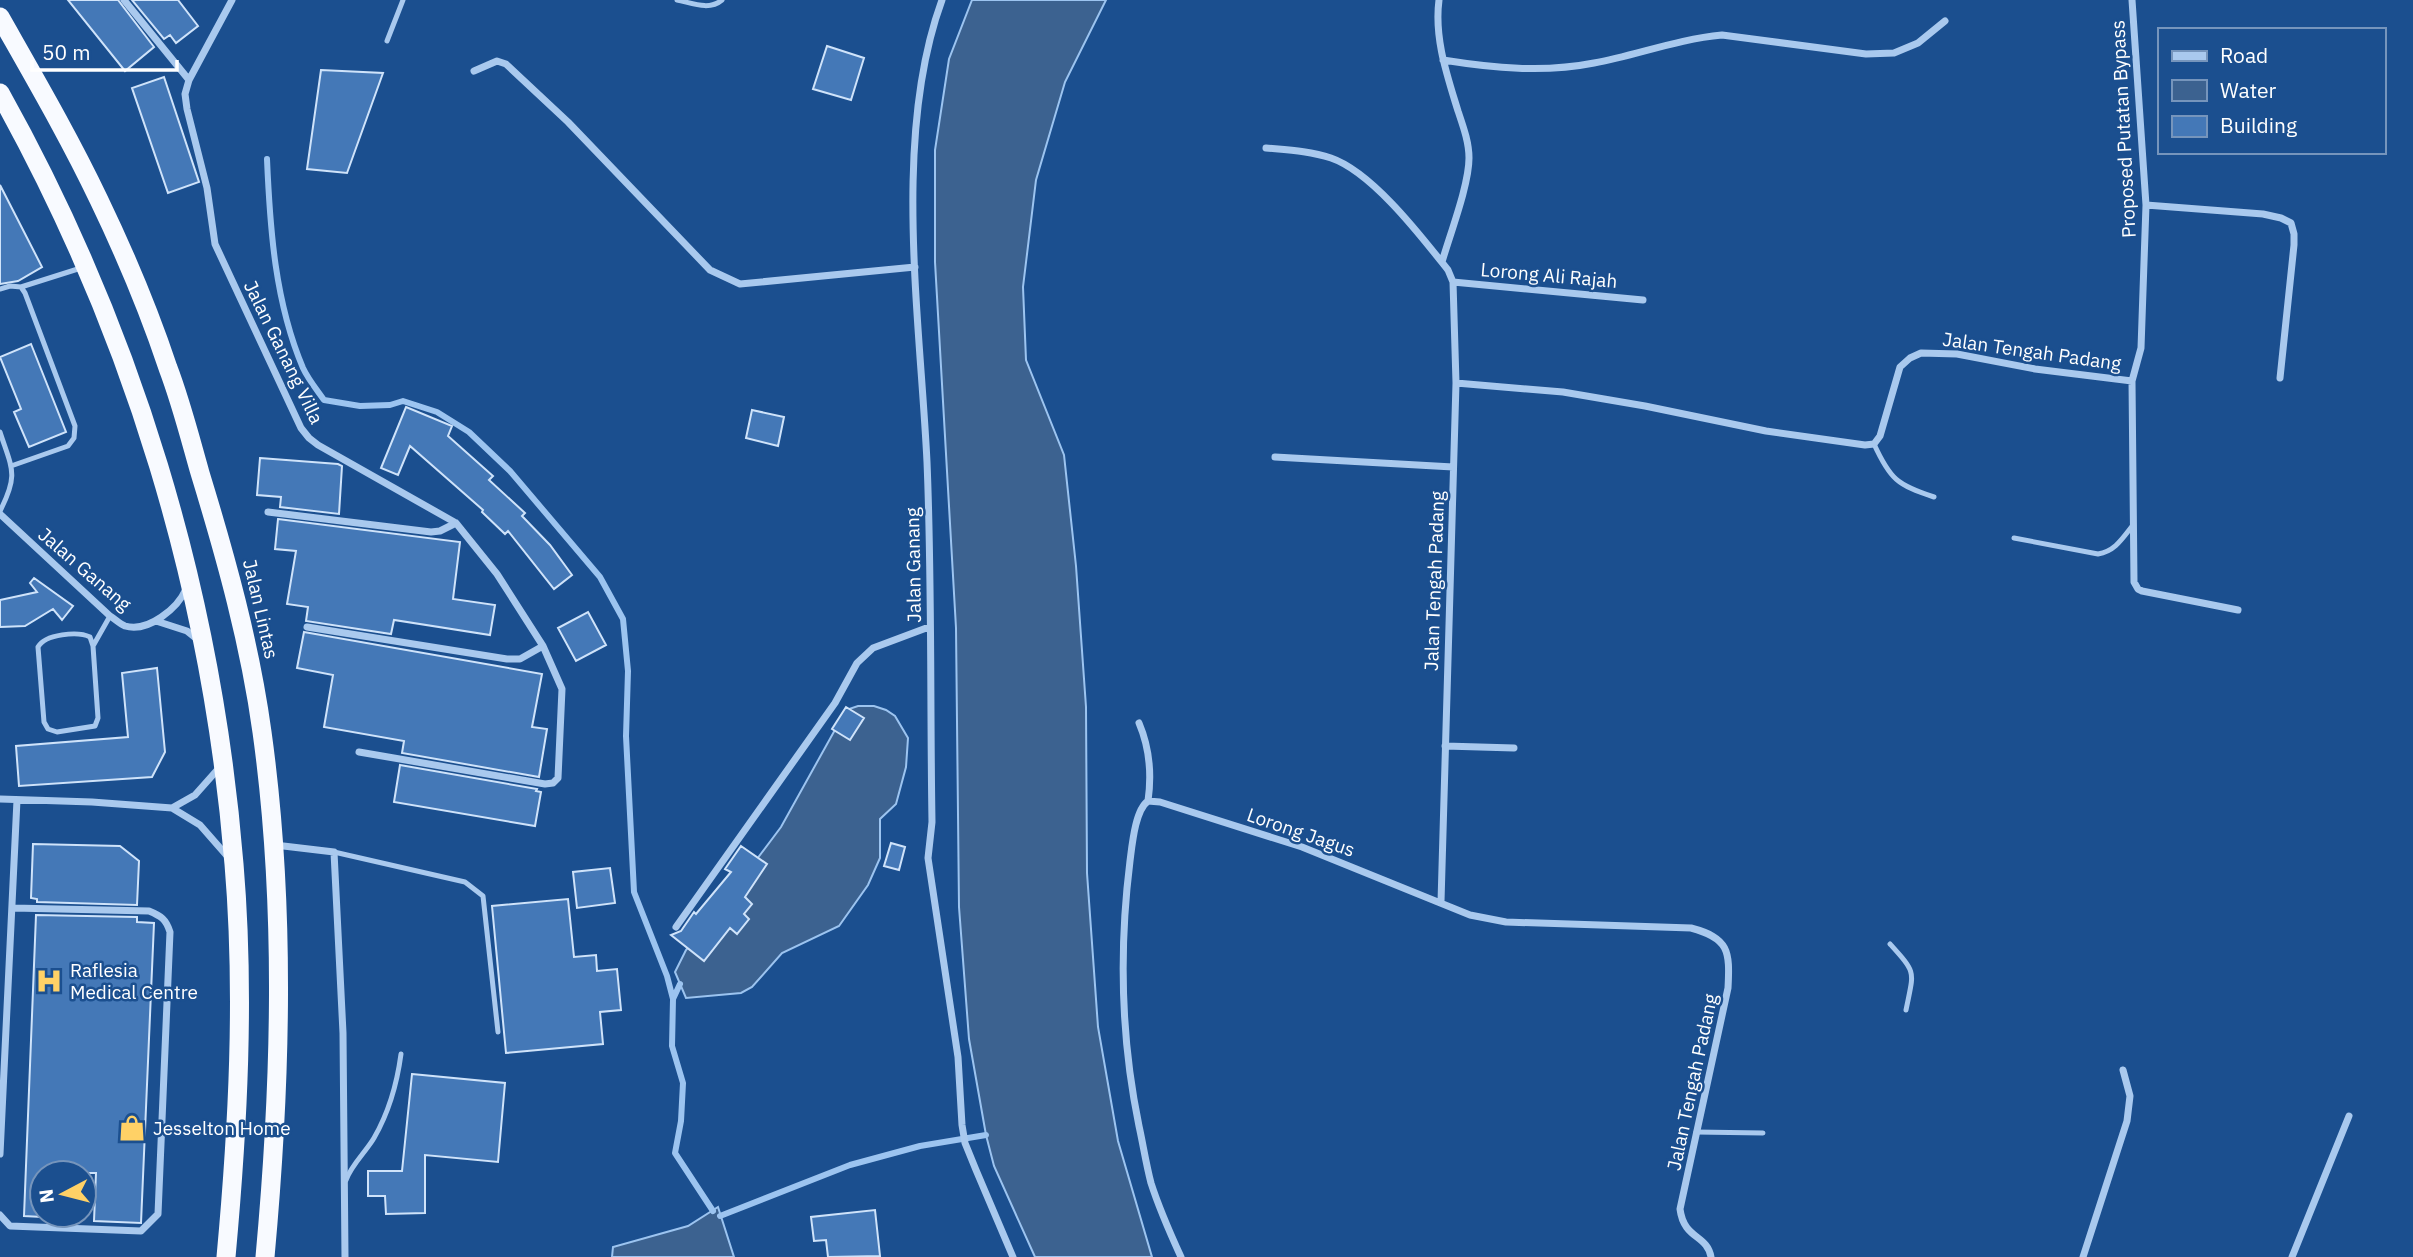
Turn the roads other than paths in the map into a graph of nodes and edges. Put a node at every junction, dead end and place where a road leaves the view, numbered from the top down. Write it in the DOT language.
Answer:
graph roads {
  1 [pos="124,0"];
  2 [pos="232,0"];
  3 [pos="403,0"];
  4 [pos="677,0"];
  5 [pos="722,0"];
  6 [pos="942,0"];
  7 [pos="1439,0"];
  8 [pos="2132,0"];
  9 [pos="0,17"];
  10 [pos="1944,20"];
  11 [pos="387,41"];
  12 [pos="1443,60"];
  13 [pos="474,71"];
  14 [pos="189,80"];
  15 [pos="0,93"];
  16 [pos="1266,148"];
  17 [pos="2146,205"];
  18 [pos="1442,262"];
  19 [pos="87,266"];
  20 [pos="915,267"];
  21 [pos="1453,282"];
  22 [pos="21,287"];
  23 [pos="0,289"];
  24 [pos="1643,300"];
  25 [pos="2280,378"];
  26 [pos="2132,381"];
  27 [pos="1456,383"];
  28 [pos="0,432"];
  29 [pos="1874,443"];
  30 [pos="1275,457"];
  31 [pos="11,466"];
  32 [pos="1453,467"];
  33 [pos="1934,497"];
  34 [pos="0,512"];
  35 [pos="268,512"];
  36 [pos="456,523"];
  37 [pos="2133,526"];
  38 [pos="2014,538"];
  39 [pos="190,578"];
  40 [pos="2238,610"];
  41 [pos="110,616"];
  42 [pos="156,621"];
  43 [pos="307,627"];
  44 [pos="929,627"];
  45 [pos="93,646"];
  46 [pos="543,646"];
  47 [pos="205,648"];
  48 [pos="1139,723"];
  49 [pos="1445,746"];
  50 [pos="1514,748"];
  51 [pos="359,752"];
  52 [pos="224,762"];
  53 [pos="0,799"];
  54 [pos="17,800"];
  55 [pos="1147,801"];
  56 [pos="172,808"];
  57 [pos="274,844"];
  58 [pos="334,852"];
  59 [pos="234,866"];
  60 [pos="1441,902"];
  61 [pos="13,908"];
  62 [pos="676,927"];
  63 [pos="1890,944"];
  64 [pos="1906,1010"];
  65 [pos="498,1032"];
  66 [pos="401,1054"];
  67 [pos="2123,1070"];
  68 [pos="2349,1116"];
  69 [pos="1696,1132"];
  70 [pos="1763,1133"];
  71 [pos="0,1154"];
  72 [pos="344,1186"];
  73 [pos="0,1215"];
  74 [pos="226,1257"];
  75 [pos="265,1257"];
  76 [pos="345,1257"];
  77 [pos="1013,1257"];
  78 [pos="1181,1257"];
  79 [pos="1711,1257"];
  80 [pos="2083,1257"];
  81 [pos="2292,1257"];
  1 -- 14 [label="street"];
  2 -- 14 [label="street, Jalan Ganang Villa"];
  3 -- 11 [label="lane"];
  4 -- 5 [label="lane"];
  6 -- 20 [label="street, Jalan Ganang"];
  7 -- 12 [label="street"];
  8 -- 17 [label="street, Proposed Putatan Bypass"];
  9 -- 57 [label="highway, Jalan Lintas"];
  10 -- 12 [label="street"];
  12 -- 18 [label="street"];
  13 -- 20 [label="street"];
  14 -- 36 [label="street, Jalan Ganang Villa"];
  15 -- 19 [label="highway"];
  16 -- 18 [label="street"];
  17 -- 25 [label="street"];
  17 -- 26 [label="street, Proposed Putatan Bypass"];
  18 -- 21 [label="street"];
  19 -- 22 [label="lane"];
  19 -- 39 [label="highway"];
  20 -- 44 [label="street, Jalan Ganang"];
  21 -- 24 [label="street, Lorong Ali Rajah"];
  21 -- 27 [label="street, Jalan Tengah Padang"];
  22 -- 23 [label="lane"];
  22 -- 31 [label="lane"];
  26 -- 29 [label="street, Jalan Tengah Padang"];
  26 -- 37 [label="street, Proposed Putatan Bypass"];
  27 -- 29 [label="street"];
  27 -- 32 [label="street, Jalan Tengah Padang"];
  28 -- 31 [label="lane"];
  29 -- 33 [label="lane"];
  30 -- 32 [label="street"];
  31 -- 34 [label="lane"];
  32 -- 49 [label="street, Jalan Tengah Padang"];
  34 -- 41 [label="street, Jalan Ganang"];
  35 -- 36 [label="street"];
  36 -- 46 [label="street, Jalan Ganang Villa"];
  37 -- 38 [label="lane"];
  37 -- 40 [label="street, Proposed Putatan Bypass"];
  39 -- 42 [label="street"];
  39 -- 47 [label="highway"];
  41 -- 42 [label="street, Jalan Ganang"];
  41 -- 45 [label="lane"];
  42 -- 47 [label="street, Jalan Ganang"];
  43 -- 46 [label="street"];
  44 -- 62 [label="street"];
  44 -- 77 [label="street, Jalan Ganang"];
  45 -- 45 [label="lane"];
  46 -- 51 [label="street, Jalan Ganang Villa"];
  47 -- 52 [label="highway"];
  48 -- 55 [label="street"];
  49 -- 50 [label="street"];
  49 -- 60 [label="street, Jalan Tengah Padang"];
  52 -- 56 [label="street"];
  52 -- 59 [label="highway"];
  53 -- 54 [label="street"];
  54 -- 56 [label="street"];
  54 -- 61 [label="street"];
  55 -- 60 [label="street, Lorong Jagus"];
  55 -- 78 [label="street"];
  56 -- 59 [label="street"];
  57 -- 58 [label="street"];
  57 -- 75 [label="highway, Jalan Lintas"];
  58 -- 65 [label="lane"];
  58 -- 72 [label="street"];
  59 -- 74 [label="highway"];
  60 -- 69 [label="street, Jalan Tengah Padang"];
  61 -- 71 [label="street"];
  61 -- 73 [label="street"];
  63 -- 64 [label="lane"];
  66 -- 72 [label="lane"];
  67 -- 80 [label="street"];
  68 -- 81 [label="street"];
  69 -- 70 [label="lane"];
  69 -- 79 [label="street, Jalan Tengah Padang"];
  72 -- 76 [label="street"];
}
